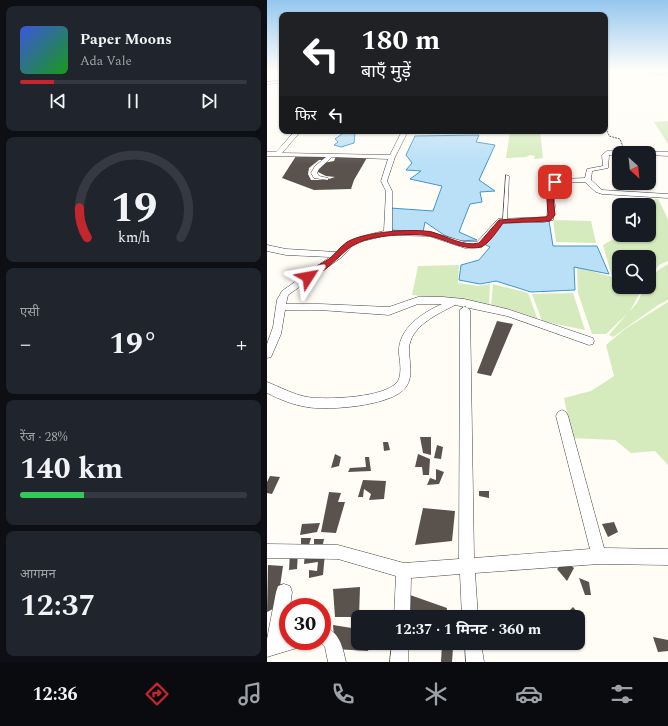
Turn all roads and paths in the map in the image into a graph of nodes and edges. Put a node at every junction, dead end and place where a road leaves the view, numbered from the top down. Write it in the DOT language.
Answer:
graph roads {
  1 [pos="608,133"];
  2 [pos="295,134"];
  3 [pos="404,134"];
  4 [pos="622,146"];
  5 [pos="267,154"];
  6 [pos="278,154"];
  7 [pos="612,154"];
  8 [pos="656,154"];
  9 [pos="668,154"];
  10 [pos="331,155"];
  11 [pos="392,157"];
  12 [pos="507,176"];
  13 [pos="326,178"];
  14 [pos="587,180"];
  15 [pos="668,196"];
  16 [pos="505,220"];
  17 [pos="387,233"];
  18 [pos="267,248"];
  19 [pos="339,255"];
  20 [pos="461,306"];
  21 [pos="282,307"];
  22 [pos="589,341"];
  23 [pos="267,354"];
  24 [pos="267,387"];
  25 [pos="562,416"];
  26 [pos="267,551"];
  27 [pos="599,556"];
  28 [pos="668,558"];
  29 [pos="467,565"];
  30 [pos="404,571"];
  31 [pos="284,592"];
  32 [pos="402,610"];
  33 [pos="470,610"];
  34 [pos="331,642"];
  35 [pos="271,647"];
  36 [pos="400,650"];
  37 [pos="474,650"];
  38 [pos="337,662"];
  39 [pos="399,662"];
  40 [pos="475,662"];
  1 -- 4 [label="path"];
  2 -- 6 [label="street"];
  3 -- 11 [label="street"];
  5 -- 6 [label="street"];
  6 -- 10 [label="street"];
  7 -- 14 [label="street"];
  8 -- 9 [label="street"];
  10 -- 11 [label="street"];
  10 -- 13 [label="street"];
  11 -- 17 [label="street"];
  12 -- 16 [label="lane"];
  14 -- 15 [label="street"];
  14 -- 16 [label="street"];
  16 -- 17 [label="street"];
  17 -- 19 [label="street"];
  18 -- 19 [label="street"];
  19 -- 21 [label="street"];
  20 -- 21 [label="street"];
  20 -- 22 [label="street"];
  20 -- 24 [label="street"];
  20 -- 29 [label="street"];
  21 -- 23 [label="street"];
  25 -- 27 [label="street"];
  26 -- 30 [label="street"];
  27 -- 28 [label="street"];
  27 -- 29 [label="street"];
  29 -- 30 [label="street"];
  29 -- 33 [label="street"];
  30 -- 32 [label="street"];
  31 -- 35 [label="street"];
  34 -- 38 [label="street"];
  36 -- 39 [label="street"];
  37 -- 40 [label="street"];
}
